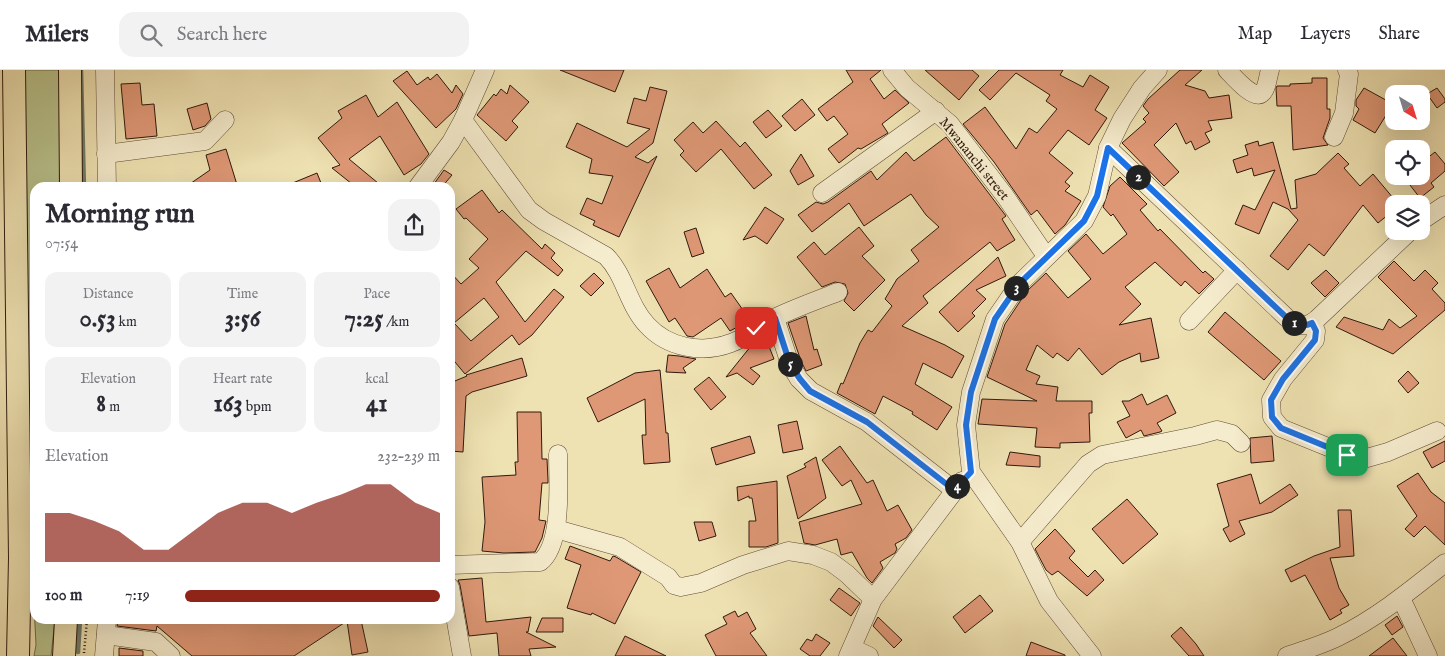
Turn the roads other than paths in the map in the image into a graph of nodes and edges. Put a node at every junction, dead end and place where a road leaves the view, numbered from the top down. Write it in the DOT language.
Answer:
graph roads {
  1 [pos="14,70"];
  2 [pos="70,70"];
  3 [pos="105,70"];
  4 [pos="484,70"];
  5 [pos="892,70"];
  6 [pos="1158,70"];
  7 [pos="1227,70"];
  8 [pos="1270,70"];
  9 [pos="1347,70"];
  10 [pos="936,111"];
  11 [pos="225,120"];
  12 [pos="464,120"];
  13 [pos="1334,137"];
  14 [pos="1108,148"];
  15 [pos="106,154"];
  16 [pos="70,182"];
  17 [pos="107,182"];
  18 [pos="421,182"];
  19 [pos="822,193"];
  20 [pos="1445,205"];
  21 [pos="1430,215"];
  22 [pos="1400,240"];
  23 [pos="1046,256"];
  24 [pos="1237,270"];
  25 [pos="838,292"];
  26 [pos="775,318"];
  27 [pos="1189,320"];
  28 [pos="1312,323"];
  29 [pos="1437,431"];
  30 [pos="1241,443"];
  31 [pos="558,454"];
  32 [pos="971,472"];
  33 [pos="954,490"];
  34 [pos="556,529"];
  35 [pos="1020,542"];
  36 [pos="1445,562"];
  37 [pos="455,565"];
  38 [pos="1401,598"];
  39 [pos="873,599"];
  40 [pos="455,616"];
  41 [pos="66,624"];
  42 [pos="106,628"];
  43 [pos="850,652"];
  44 [pos="18,656"];
  45 [pos="64,656"];
  46 [pos="104,656"];
  47 [pos="171,656"];
  48 [pos="462,656"];
  49 [pos="869,656"];
  50 [pos="1092,656"];
  51 [pos="1287,656"];
  52 [pos="1428,656"];
  1 -- 44 [label="main road"];
  2 -- 16 [label="main road"];
  3 -- 15 [label="street"];
  4 -- 12 [label="street"];
  5 -- 10 [label="street, Mwananchi street"];
  6 -- 14 [label="street"];
  7 -- 8 [label="street"];
  9 -- 13 [label="street"];
  10 -- 19 [label="street"];
  10 -- 23 [label="street, Mwananchi street"];
  11 -- 15 [label="street"];
  12 -- 18 [label="street"];
  12 -- 26 [label="street"];
  14 -- 23 [label="street"];
  14 -- 24 [label="street"];
  15 -- 17 [label="street"];
  20 -- 21 [label="street"];
  22 -- 28 [label="street"];
  23 -- 32 [label="street"];
  24 -- 27 [label="street"];
  24 -- 28 [label="street"];
  25 -- 26 [label="street"];
  26 -- 33 [label="street"];
  28 -- 29 [label="street"];
  30 -- 35 [label="street"];
  31 -- 34 [label="street"];
  32 -- 33 [label="street"];
  32 -- 35 [label="street"];
  33 -- 39 [label="street"];
  34 -- 37 [label="street"];
  34 -- 39 [label="street"];
  35 -- 50 [label="street"];
  36 -- 38 [label="street"];
  38 -- 51 [label="street"];
  38 -- 52 [label="street"];
  39 -- 43 [label="street"];
  40 -- 48 [label="street"];
  41 -- 45 [label="main road"];
  42 -- 46 [label="street"];
  42 -- 47 [label="street"];
  43 -- 49 [label="street"];
}
